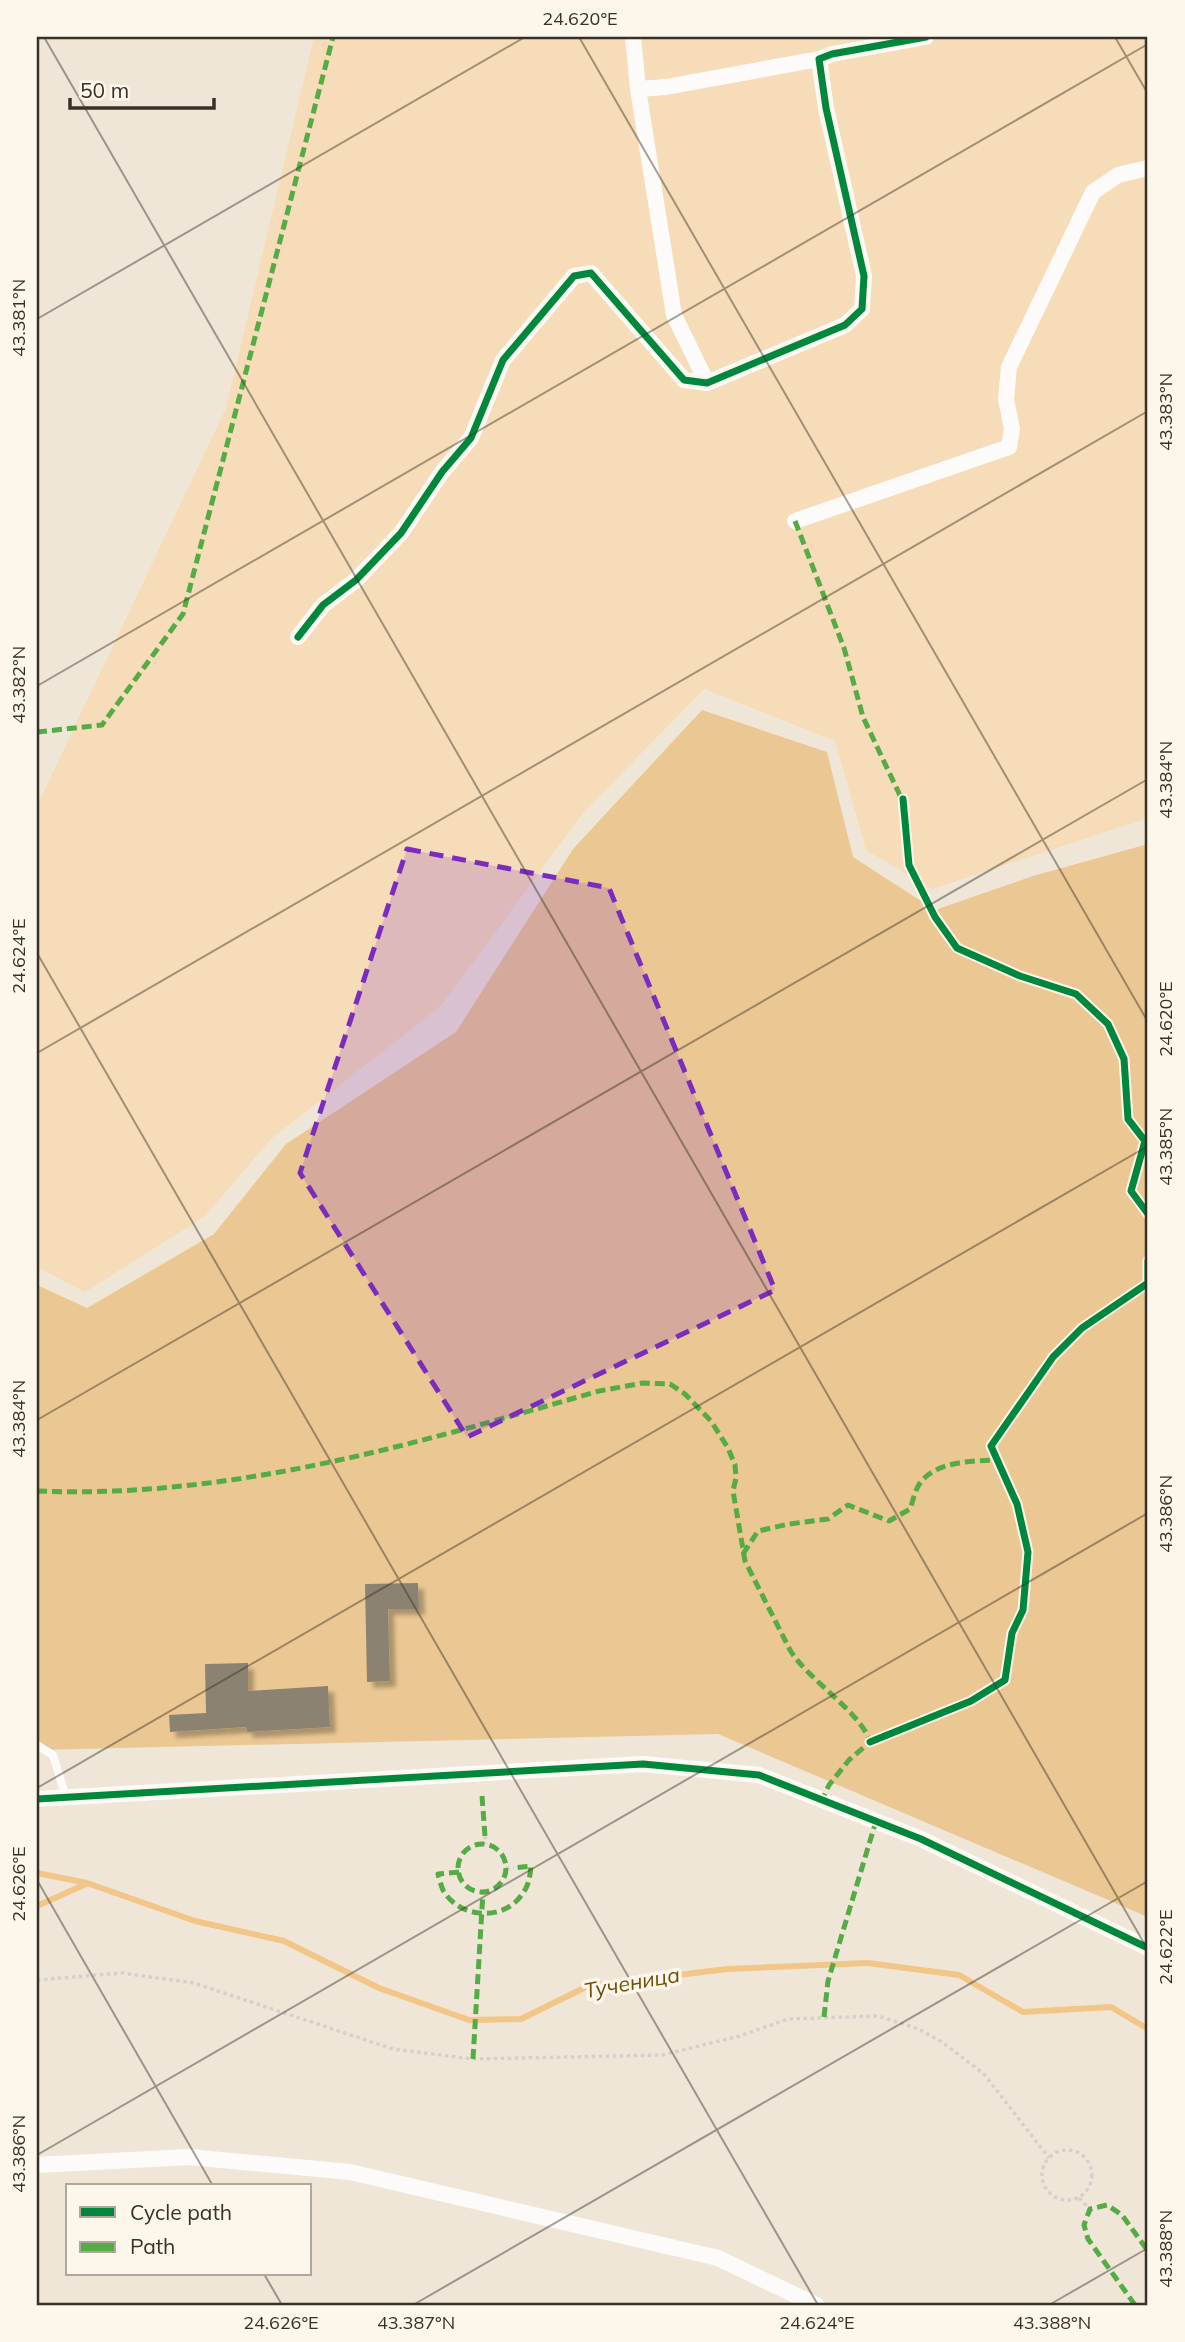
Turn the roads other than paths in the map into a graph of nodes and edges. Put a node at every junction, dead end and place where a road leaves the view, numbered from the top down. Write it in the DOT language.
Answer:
graph roads {
  1 [pos="633,37"];
  2 [pos="926,37"];
  3 [pos="819,59"];
  4 [pos="638,89"];
  5 [pos="1148,168"];
  6 [pos="707,383"];
  7 [pos="795,521"];
  8 [pos="298,636"];
  9 [pos="37,1745"];
  10 [pos="66,1797"];
  11 [pos="37,1799"];
  12 [pos="1148,1948"];
  13 [pos="37,2165"];
  14 [pos="816,2305"];
  1 -- 4 [label="street"];
  2 -- 3 [label="street"];
  3 -- 4 [label="street"];
  3 -- 6 [label="street"];
  4 -- 6 [label="street"];
  5 -- 7 [label="street"];
  6 -- 8 [label="street"];
  9 -- 10 [label="lane"];
  10 -- 11 [label="street"];
  10 -- 12 [label="street"];
  13 -- 14 [label="street"];
}
